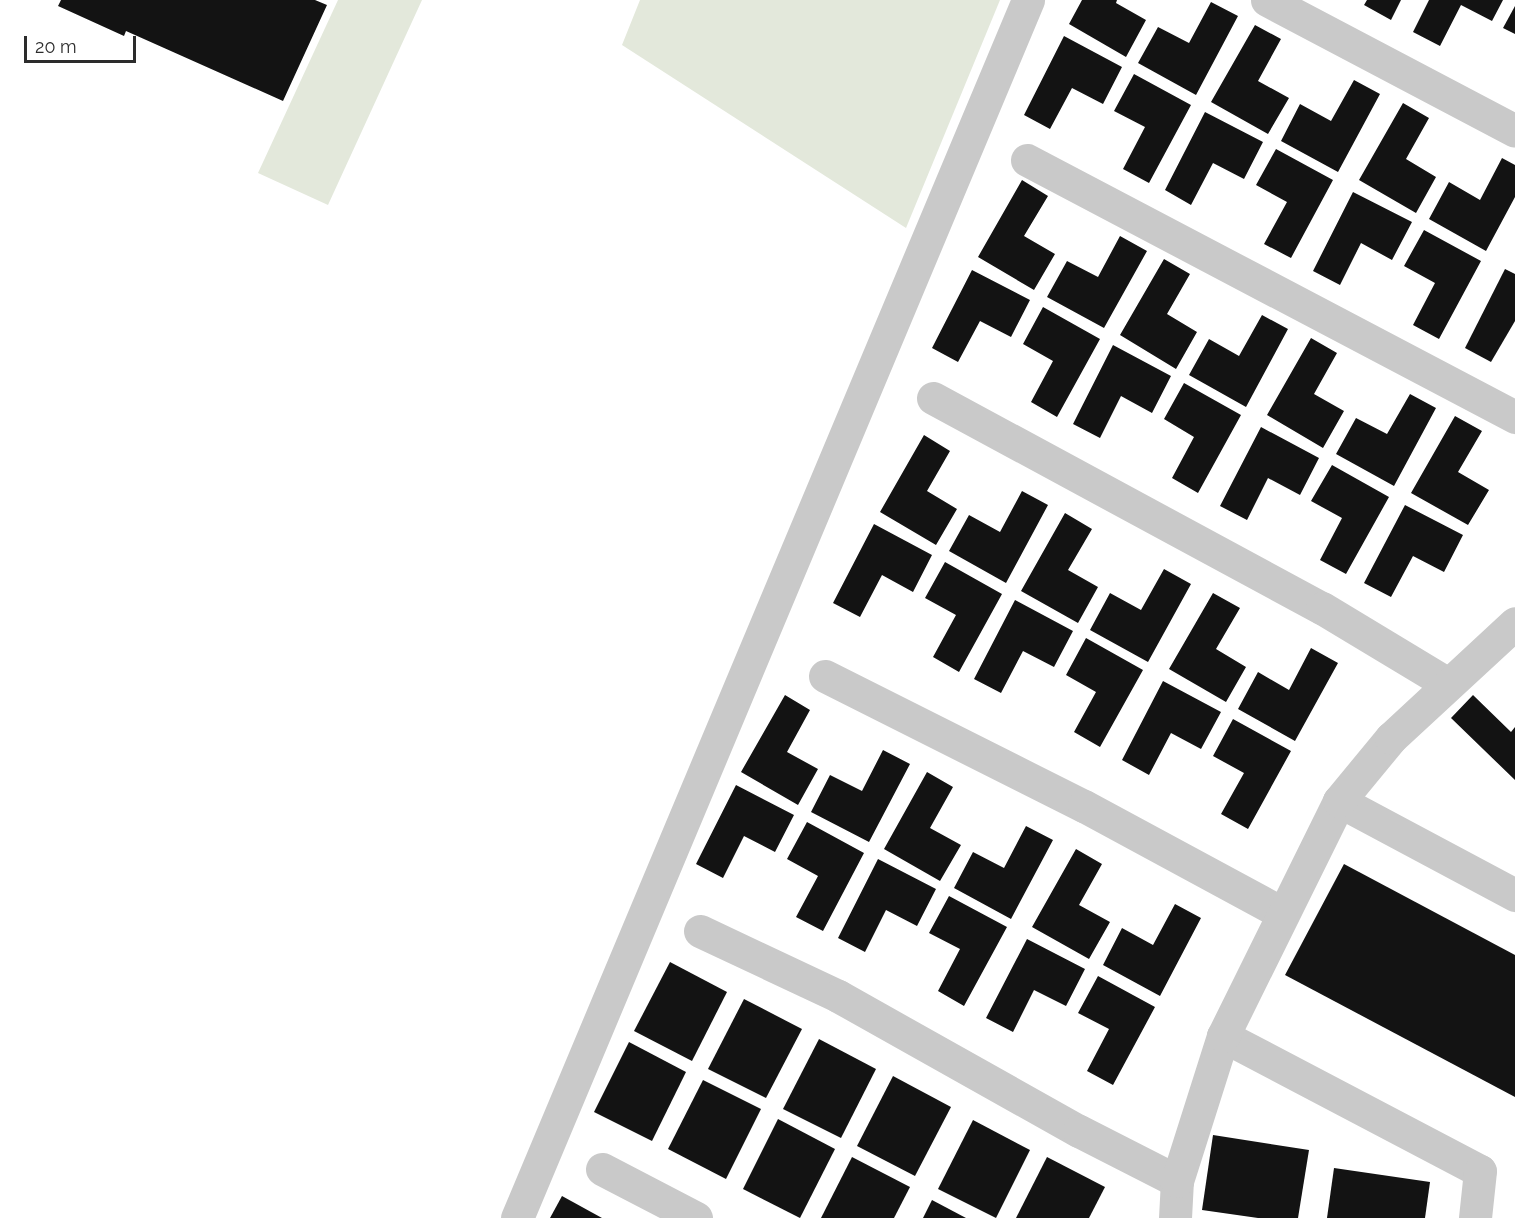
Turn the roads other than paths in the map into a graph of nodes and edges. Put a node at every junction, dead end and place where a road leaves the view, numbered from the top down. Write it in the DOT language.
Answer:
graph roads {
  1 [pos="1028,0"];
  2 [pos="1267,0"];
  3 [pos="1515,131"];
  4 [pos="1027,160"];
  5 [pos="933,398"];
  6 [pos="1515,417"];
  7 [pos="1515,623"];
  8 [pos="825,676"];
  9 [pos="1448,684"];
  10 [pos="1339,801"];
  11 [pos="1515,895"];
  12 [pos="1282,913"];
  13 [pos="700,931"];
  14 [pos="1223,1036"];
  15 [pos="602,1169"];
  16 [pos="1177,1181"];
  17 [pos="517,1218"];
  18 [pos="696,1218"];
  19 [pos="1175,1218"];
  20 [pos="1475,1218"];
  1 -- 17 [label="street"];
  2 -- 3 [label="street"];
  4 -- 6 [label="street"];
  5 -- 9 [label="street"];
  7 -- 9 [label="street"];
  8 -- 12 [label="street"];
  9 -- 10 [label="street"];
  10 -- 11 [label="street"];
  10 -- 12 [label="street"];
  12 -- 14 [label="street"];
  13 -- 16 [label="street"];
  14 -- 16 [label="street"];
  14 -- 20 [label="street"];
  15 -- 18 [label="street"];
  16 -- 19 [label="street"];
}
